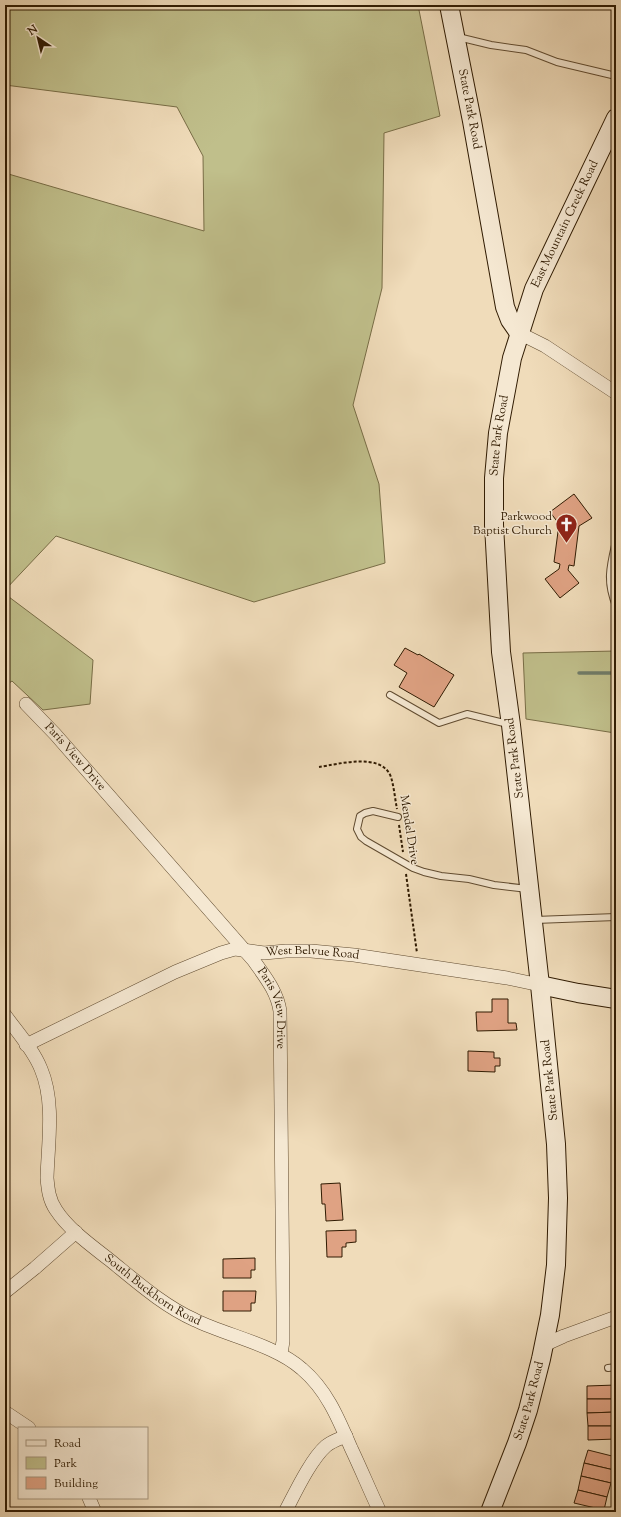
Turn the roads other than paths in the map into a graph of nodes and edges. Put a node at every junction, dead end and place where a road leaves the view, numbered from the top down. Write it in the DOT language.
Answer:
graph roads {
  1 [pos="449,5"];
  2 [pos="455,36"];
  3 [pos="616,76"];
  4 [pos="616,118"];
  5 [pos="519,333"];
  6 [pos="616,393"];
  7 [pos="616,541"];
  8 [pos="616,606"];
  9 [pos="390,695"];
  10 [pos="26,704"];
  11 [pos="511,725"];
  12 [pos="398,817"];
  13 [pos="530,890"];
  14 [pos="616,917"];
  15 [pos="533,920"];
  16 [pos="243,950"];
  17 [pos="540,985"];
  18 [pos="616,998"];
  19 [pos="5,1015"];
  20 [pos="26,1045"];
  21 [pos="76,1232"];
  22 [pos="5,1292"];
  23 [pos="616,1317"];
  24 [pos="544,1345"];
  25 [pos="281,1354"];
  26 [pos="616,1367"];
  27 [pos="608,1368"];
  28 [pos="5,1412"];
  29 [pos="28,1427"];
  30 [pos="346,1436"];
  31 [pos="89,1499"];
  32 [pos="95,1512"];
  33 [pos="285,1512"];
  34 [pos="380,1512"];
  35 [pos="490,1512"];
  1 -- 2 [label="main road, State Park Road"];
  2 -- 3 [label="lane"];
  2 -- 5 [label="main road, State Park Road"];
  4 -- 5 [label="main road, East Mountain Creek Road"];
  5 -- 6 [label="street"];
  5 -- 11 [label="main road, State Park Road"];
  7 -- 8 [label="lane"];
  9 -- 11 [label="lane"];
  10 -- 16 [label="street, Paris View Drive"];
  11 -- 13 [label="main road, State Park Road"];
  12 -- 13 [label="lane"];
  13 -- 15 [label="main road, State Park Road"];
  14 -- 15 [label="lane"];
  15 -- 17 [label="main road, State Park Road"];
  16 -- 17 [label="street, West Belvue Road"];
  16 -- 20 [label="street, West Belvue Road"];
  16 -- 25 [label="street, Paris View Drive"];
  17 -- 18 [label="main road, West Belvue Road"];
  17 -- 24 [label="main road, State Park Road"];
  19 -- 20 [label="street, South Buckhorn Road"];
  20 -- 21 [label="street, South Buckhorn Road"];
  21 -- 22 [label="street"];
  21 -- 25 [label="street, South Buckhorn Road"];
  23 -- 24 [label="street"];
  24 -- 35 [label="main road, State Park Road"];
  25 -- 30 [label="street, South Buckhorn Road"];
  26 -- 27 [label="lane"];
  28 -- 29 [label="street"];
  30 -- 33 [label="street"];
  30 -- 34 [label="street, South Buckhorn Road"];
  31 -- 32 [label="street"];
}
